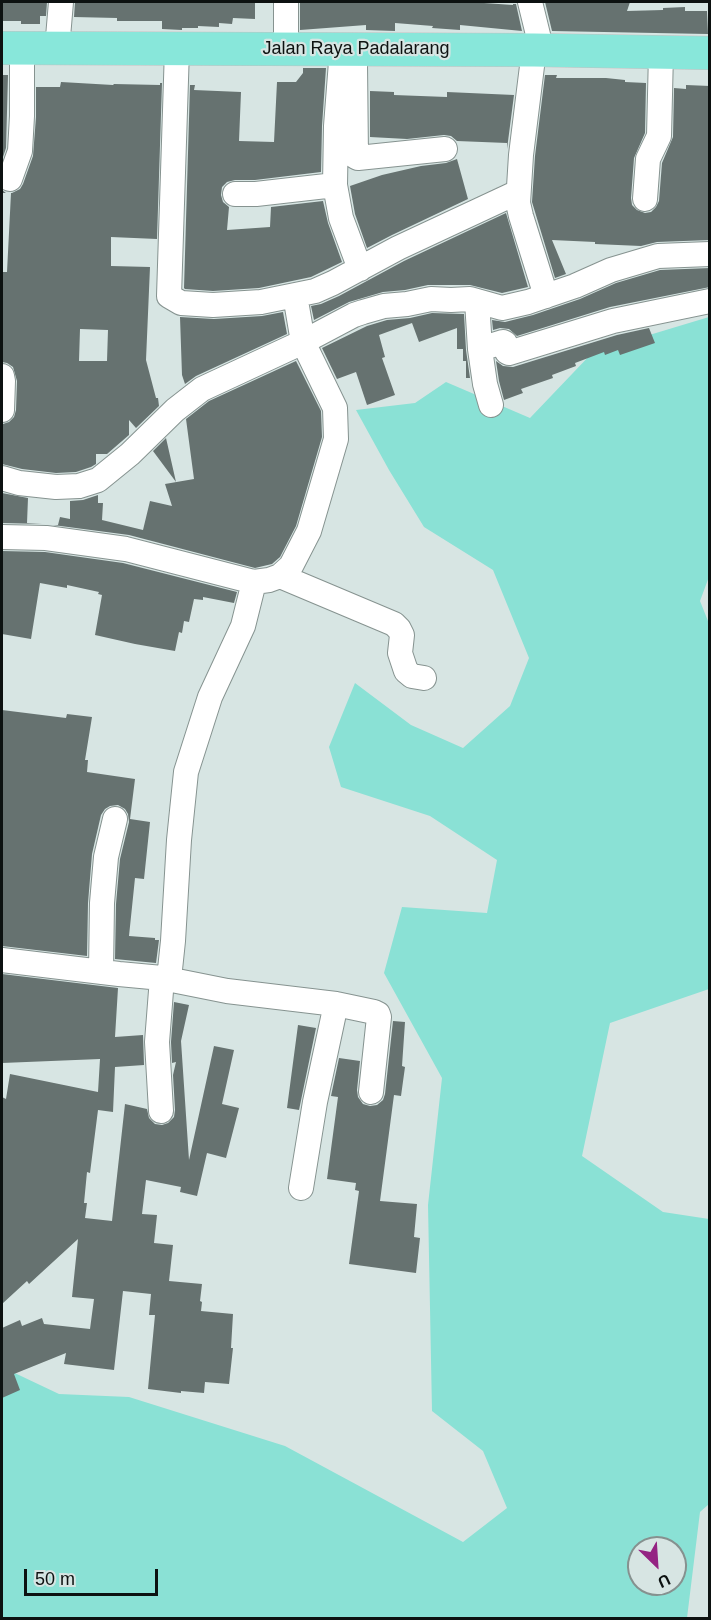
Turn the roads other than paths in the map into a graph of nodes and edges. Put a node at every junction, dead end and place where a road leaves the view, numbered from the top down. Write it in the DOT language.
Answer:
graph roads {
  1 [pos="61,2"];
  2 [pos="286,2"];
  3 [pos="530,2"];
  4 [pos="12,48"];
  5 [pos="57,49"];
  6 [pos="177,49"];
  7 [pos="286,49"];
  8 [pos="349,49"];
  9 [pos="538,51"];
  10 [pos="661,53"];
  11 [pos="710,53"];
  12 [pos="445,149"];
  13 [pos="10,179"];
  14 [pos="335,185"];
  15 [pos="518,192"];
  16 [pos="235,194"];
  17 [pos="645,199"];
  18 [pos="710,254"];
  19 [pos="360,269"];
  20 [pos="295,295"];
  21 [pos="546,296"];
  22 [pos="710,301"];
  23 [pos="477,302"];
  24 [pos="303,342"];
  25 [pos="480,349"];
  26 [pos="2,376"];
  27 [pos="490,405"];
  28 [pos="2,410"];
  29 [pos="2,478"];
  30 [pos="2,537"];
  31 [pos="280,576"];
  32 [pos="254,582"];
  33 [pos="424,678"];
  34 [pos="116,819"];
  35 [pos="2,960"];
  36 [pos="101,972"];
  37 [pos="166,979"];
  38 [pos="336,1004"];
  39 [pos="371,1092"];
  40 [pos="161,1111"];
  41 [pos="301,1188"];
  1 -- 5 [label="street"];
  2 -- 7 [label="street"];
  3 -- 9 [label="street"];
  4 -- 5 [label="highway, Jalan Raya Padalarang"];
  4 -- 13 [label="street"];
  5 -- 6 [label="highway, Jalan Raya Padalarang"];
  6 -- 7 [label="highway, Jalan Raya Padalarang"];
  6 -- 20 [label="street"];
  7 -- 8 [label="highway, Jalan Raya Padalarang"];
  8 -- 9 [label="highway, Jalan Raya Padalarang"];
  8 -- 12 [label="street"];
  8 -- 14 [label="street"];
  9 -- 10 [label="highway, Jalan Raya Padalarang"];
  9 -- 15 [label="street"];
  10 -- 11 [label="highway, Jalan Raya Padalarang"];
  10 -- 17 [label="street"];
  14 -- 16 [label="street"];
  14 -- 19 [label="street"];
  15 -- 19 [label="street"];
  15 -- 21 [label="street"];
  18 -- 21 [label="street"];
  19 -- 20 [label="street"];
  20 -- 24 [label="street"];
  21 -- 23 [label="street"];
  22 -- 25 [label="street"];
  23 -- 24 [label="street"];
  23 -- 25 [label="street"];
  24 -- 29 [label="street"];
  24 -- 31 [label="street"];
  25 -- 27 [label="street"];
  26 -- 28 [label="street"];
  30 -- 32 [label="street"];
  31 -- 32 [label="street"];
  31 -- 33 [label="street"];
  32 -- 37 [label="street"];
  34 -- 36 [label="street"];
  35 -- 36 [label="street"];
  36 -- 37 [label="street"];
  37 -- 38 [label="street"];
  37 -- 40 [label="street"];
  38 -- 39 [label="street"];
  38 -- 41 [label="street"];
}
